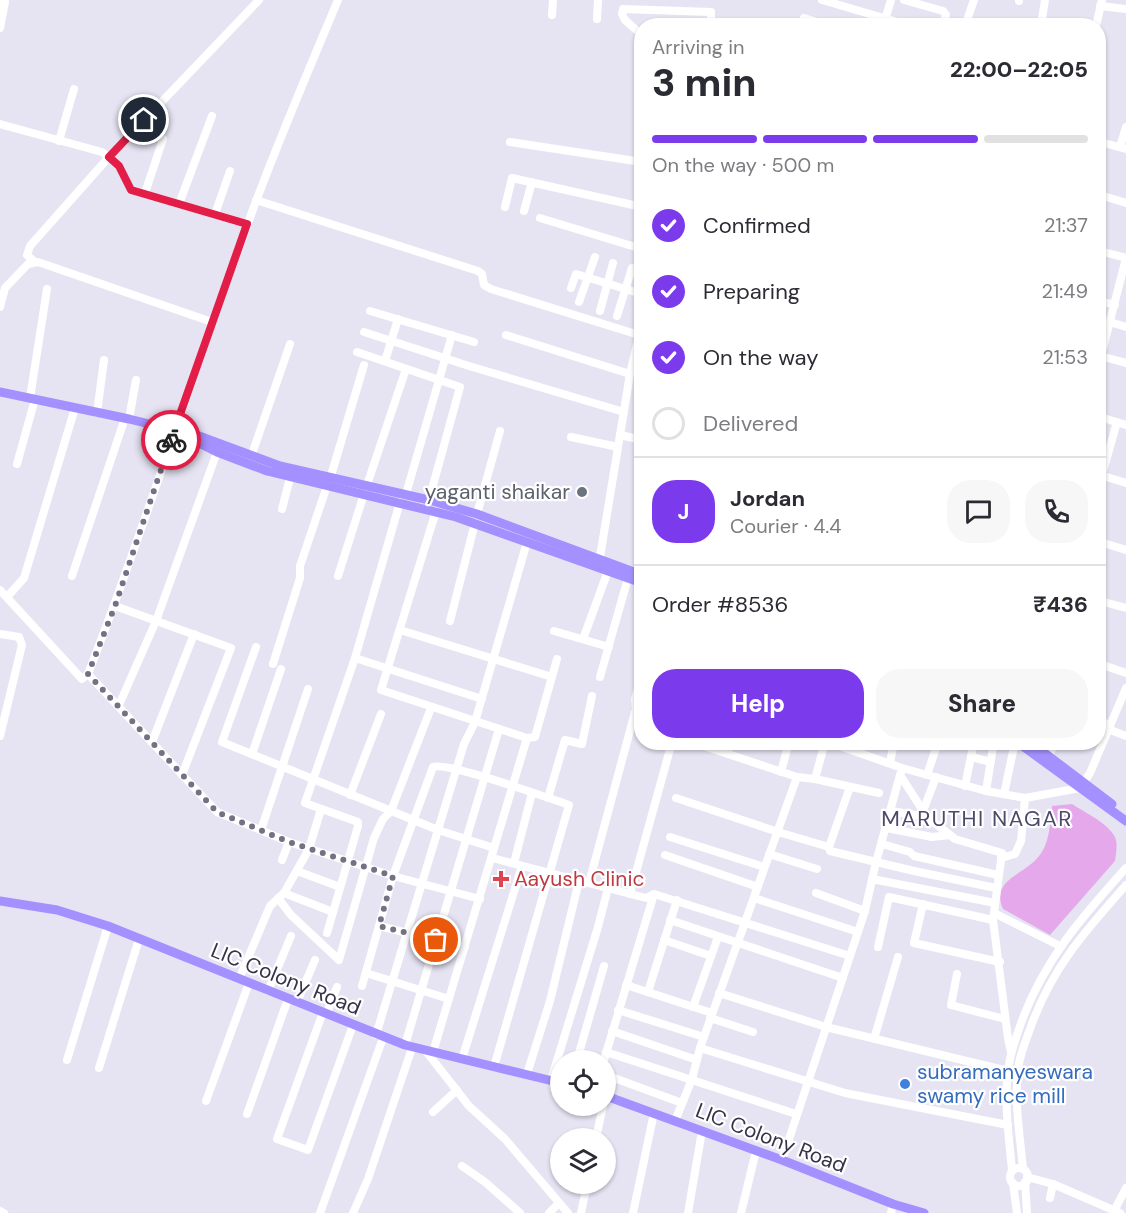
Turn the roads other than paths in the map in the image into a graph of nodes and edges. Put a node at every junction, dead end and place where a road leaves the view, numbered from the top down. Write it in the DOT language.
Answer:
graph roads {
  1 [pos="259,0"];
  2 [pos="339,0"];
  3 [pos="553,0"];
  4 [pos="598,0"];
  5 [pos="822,0"];
  6 [pos="891,0"];
  7 [pos="904,0"];
  8 [pos="974,0"];
  9 [pos="1045,0"];
  10 [pos="0,1"];
  11 [pos="1101,3"];
  12 [pos="1126,9"];
  13 [pos="552,15"];
  14 [pos="711,18"];
  15 [pos="873,18"];
  16 [pos="885,18"];
  17 [pos="945,18"];
  18 [pos="968,18"];
  19 [pos="1042,18"];
  20 [pos="1098,18"];
  21 [pos="597,19"];
  22 [pos="0,28"];
  23 [pos="634,28"];
  24 [pos="74,89"];
  25 [pos="212,116"];
  26 [pos="0,124"];
  27 [pos="1126,127"];
  28 [pos="163,139"];
  29 [pos="59,141"];
  30 [pos="510,142"];
  31 [pos="1106,144"];
  32 [pos="1123,148"];
  33 [pos="111,158"];
  34 [pos="634,161"];
  35 [pos="230,171"];
  36 [pos="532,182"];
  37 [pos="145,194"];
  38 [pos="1106,197"];
  39 [pos="256,200"];
  40 [pos="1126,203"];
  41 [pos="179,204"];
  42 [pos="634,205"];
  43 [pos="505,207"];
  44 [pos="524,211"];
  45 [pos="214,214"];
  46 [pos="540,218"];
  47 [pos="247,224"];
  48 [pos="634,247"];
  49 [pos="1106,253"];
  50 [pos="595,257"];
  51 [pos="1126,258"];
  52 [pos="35,262"];
  53 [pos="613,263"];
  54 [pos="632,268"];
  55 [pos="587,277"];
  56 [pos="608,284"];
  57 [pos="3,287"];
  58 [pos="571,288"];
  59 [pos="47,289"];
  60 [pos="626,290"];
  61 [pos="634,292"];
  62 [pos="579,302"];
  63 [pos="1106,303"];
  64 [pos="1115,305"];
  65 [pos="0,307"];
  66 [pos="370,311"];
  67 [pos="600,311"];
  68 [pos="617,315"];
  69 [pos="398,319"];
  70 [pos="212,322"];
  71 [pos="1110,322"];
  72 [pos="1126,327"];
  73 [pos="364,332"];
  74 [pos="634,334"];
  75 [pos="452,335"];
  76 [pos="506,335"];
  77 [pos="1106,336"];
  78 [pos="391,340"];
  79 [pos="474,342"];
  80 [pos="290,344"];
  81 [pos="357,352"];
  82 [pos="445,357"];
  83 [pos="634,357"];
  84 [pos="1106,358"];
  85 [pos="104,360"];
  86 [pos="385,361"];
  87 [pos="1126,363"];
  88 [pos="364,365"];
  89 [pos="406,369"];
  90 [pos="630,374"];
  91 [pos="136,380"];
  92 [pos="438,380"];
  93 [pos="0,394"];
  94 [pos="32,399"];
  95 [pos="75,408"];
  96 [pos="624,412"];
  97 [pos="97,413"];
  98 [pos="127,419"];
  99 [pos="1106,419"];
  100 [pos="1117,422"];
  101 [pos="1126,425"];
  102 [pos="176,431"];
  103 [pos="500,431"];
  104 [pos="620,435"];
  105 [pos="571,437"];
  106 [pos="634,438"];
  107 [pos="618,447"];
  108 [pos="217,452"];
  109 [pos="251,457"];
  110 [pos="1106,458"];
  111 [pos="17,464"];
  112 [pos="290,478"];
  113 [pos="1106,478"];
  114 [pos="328,482"];
  115 [pos="1126,483"];
  116 [pos="365,490"];
  117 [pos="403,498"];
  118 [pos="429,500"];
  119 [pos="282,509"];
  120 [pos="436,511"];
  121 [pos="476,519"];
  122 [pos="527,542"];
  123 [pos="1106,544"];
  124 [pos="1126,550"];
  125 [pos="599,564"];
  126 [pos="608,571"];
  127 [pos="634,573"];
  128 [pos="72,576"];
  129 [pos="338,576"];
  130 [pos="628,578"];
  131 [pos="634,580"];
  132 [pos="2,593"];
  133 [pos="1106,603"];
  134 [pos="115,606"];
  135 [pos="1126,608"];
  136 [pos="156,621"];
  137 [pos="450,621"];
  138 [pos="400,630"];
  139 [pos="554,631"];
  140 [pos="0,634"];
  141 [pos="194,634"];
  142 [pos="583,639"];
  143 [pos="256,647"];
  144 [pos="609,647"];
  145 [pos="355,658"];
  146 [pos="557,658"];
  147 [pos="493,659"];
  148 [pos="273,664"];
  149 [pos="1106,666"];
  150 [pos="281,669"];
  151 [pos="388,669"];
  152 [pos="88,674"];
  153 [pos="1126,674"];
  154 [pos="552,677"];
  155 [pos="600,677"];
  156 [pos="1126,688"];
  157 [pos="308,689"];
  158 [pos="592,696"];
  159 [pos="482,699"];
  160 [pos="119,705"];
  161 [pos="431,708"];
  162 [pos="381,714"];
  163 [pos="475,722"];
  164 [pos="1106,725"];
  165 [pos="634,727"];
  166 [pos="1109,727"];
  167 [pos="499,729"];
  168 [pos="1106,733"];
  169 [pos="0,736"];
  170 [pos="1126,736"];
  171 [pos="527,738"];
  172 [pos="152,742"];
  173 [pos="670,750"];
  174 [pos="717,750"];
  175 [pos="728,750"];
  176 [pos="787,750"];
  177 [pos="824,750"];
  178 [pos="850,750"];
  179 [pos="892,750"];
  180 [pos="935,750"];
  181 [pos="972,750"];
  182 [pos="993,750"];
  183 [pos="1014,750"];
  184 [pos="1028,750"];
  185 [pos="1041,750"];
  186 [pos="1052,750"];
  187 [pos="1098,750"];
  188 [pos="727,753"];
  189 [pos="252,754"];
  190 [pos="1049,756"];
  191 [pos="971,758"];
  192 [pos="991,762"];
  193 [pos="890,763"];
  194 [pos="283,767"];
  195 [pos="456,770"];
  196 [pos="901,771"];
  197 [pos="781,772"];
  198 [pos="927,774"];
  199 [pos="182,775"];
  200 [pos="797,777"];
  201 [pos="936,777"];
  202 [pos="484,778"];
  203 [pos="815,779"];
  204 [pos="313,780"];
  205 [pos="1082,785"];
  206 [pos="965,786"];
  207 [pos="511,787"];
  208 [pos="850,787"];
  209 [pos="986,791"];
  210 [pos="532,793"];
  211 [pos="879,793"];
  212 [pos="1004,794"];
  213 [pos="350,795"];
  214 [pos="548,798"];
  215 [pos="676,798"];
  216 [pos="1025,798"];
  217 [pos="321,809"];
  218 [pos="391,811"];
  219 [pos="891,811"];
  220 [pos="925,814"];
  221 [pos="1126,814"];
  222 [pos="412,820"];
  223 [pos="1126,821"];
  224 [pos="887,828"];
  225 [pos="261,830"];
  226 [pos="438,830"];
  227 [pos="778,832"];
  228 [pos="950,835"];
  229 [pos="670,837"];
  230 [pos="466,839"];
  231 [pos="289,842"];
  232 [pos="882,844"];
  233 [pos="829,847"];
  234 [pos="494,848"];
  235 [pos="309,849"];
  236 [pos="769,854"];
  237 [pos="665,855"];
  238 [pos="492,858"];
  239 [pos="1000,858"];
  240 [pos="282,860"];
  241 [pos="348,862"];
  242 [pos="876,862"];
  243 [pos="518,865"];
  244 [pos="366,867"];
  245 [pos="764,867"];
  246 [pos="1126,868"];
  247 [pos="817,869"];
  248 [pos="297,871"];
  249 [pos="550,873"];
  250 [pos="998,874"];
  251 [pos="393,876"];
  252 [pos="872,879"];
  253 [pos="579,880"];
  254 [pos="589,883"];
  255 [pos="423,884"];
  256 [pos="1126,885"];
  257 [pos="340,887"];
  258 [pos="758,887"];
  259 [pos="608,888"];
  260 [pos="996,888"];
  261 [pos="451,891"];
  262 [pos="816,893"];
  263 [pos="630,894"];
  264 [pos="654,894"];
  265 [pos="281,895"];
  266 [pos="754,898"];
  267 [pos="480,899"];
  268 [pos="0,900"];
  269 [pos="677,900"];
  270 [pos="994,903"];
  271 [pos="923,904"];
  272 [pos="865,911"];
  273 [pos="333,912"];
  274 [pos="993,916"];
  275 [pos="670,921"];
  276 [pos="745,921"];
  277 [pos="108,926"];
  278 [pos="379,926"];
  279 [pos="858,932"];
  280 [pos="327,933"];
  281 [pos="408,933"];
  282 [pos="291,936"];
  283 [pos="718,937"];
  284 [pos="139,939"];
  285 [pos="436,940"];
  286 [pos="664,940"];
  287 [pos="736,943"];
  288 [pos="1060,946"];
  289 [pos="465,947"];
  290 [pos="878,947"];
  291 [pos="711,956"];
  292 [pos="850,956"];
  293 [pos="898,957"];
  294 [pos="315,960"];
  295 [pos="999,962"];
  296 [pos="604,966"];
  297 [pos="366,973"];
  298 [pos="957,974"];
  299 [pos="843,978"];
  300 [pos="239,979"];
  301 [pos="393,981"];
  302 [pos="249,983"];
  303 [pos="626,985"];
  304 [pos="362,986"];
  305 [pos="337,987"];
  306 [pos="422,990"];
  307 [pos="268,991"];
  308 [pos="648,992"];
  309 [pos="719,993"];
  310 [pos="449,999"];
  311 [pos="292,1000"];
  312 [pos="693,1007"];
  313 [pos="618,1010"];
  314 [pos="325,1013"];
  315 [pos="711,1015"];
  316 [pos="1005,1019"];
  317 [pos="353,1025"];
  318 [pos="826,1027"];
  319 [pos="612,1031"];
  320 [pos="753,1032"];
  321 [pos="380,1037"];
  322 [pos="704,1037"];
  323 [pos="874,1039"];
  324 [pos="409,1046"];
  325 [pos="700,1048"];
  326 [pos="560,1050"];
  327 [pos="580,1050"];
  328 [pos="607,1050"];
  329 [pos="429,1051"];
  330 [pos="1011,1052"];
  331 [pos="462,1059"];
  332 [pos="616,1059"];
  333 [pos="67,1060"];
  334 [pos="697,1060"];
  335 [pos="494,1067"];
  336 [pos="99,1068"];
  337 [pos="1008,1071"];
  338 [pos="527,1074"];
  339 [pos="616,1079"];
  340 [pos="692,1079"];
  341 [pos="550,1080"];
  342 [pos="809,1083"];
  343 [pos="457,1090"];
  344 [pos="616,1100"];
  345 [pos="206,1101"];
  346 [pos="682,1103"];
  347 [pos="433,1112"];
  348 [pos="654,1113"];
  349 [pos="796,1113"];
  350 [pos="247,1114"];
  351 [pos="675,1121"];
  352 [pos="1008,1125"];
  353 [pos="702,1131"];
  354 [pos="756,1151"];
  355 [pos="782,1160"];
  356 [pos="462,1166"];
  357 [pos="1012,1170"];
  358 [pos="1025,1176"];
  359 [pos="1013,1183"];
  360 [pos="1053,1184"];
  361 [pos="1126,1188"];
  362 [pos="585,1194"];
  363 [pos="1050,1198"];
  364 [pos="559,1203"];
  365 [pos="892,1209"];
  366 [pos="1113,1211"];
  367 [pos="320,1213"];
  368 [pos="353,1213"];
  369 [pos="520,1213"];
  370 [pos="549,1213"];
  371 [pos="568,1213"];
  372 [pos="581,1213"];
  373 [pos="633,1213"];
  374 [pos="688,1213"];
  375 [pos="741,1213"];
  376 [pos="924,1213"];
  377 [pos="1017,1213"];
  378 [pos="1028,1213"];
  1 -- 33 [label="street"];
  2 -- 39 [label="street"];
  3 -- 13 [label="street"];
  4 -- 21 [label="street"];
  5 -- 15 [label="street"];
  6 -- 16 [label="street"];
  7 -- 17 [label="street"];
  8 -- 18 [label="street"];
  9 -- 19 [label="street"];
  10 -- 22 [label="street"];
  11 -- 12 [label="street"];
  11 -- 20 [label="street"];
  14 -- 23 [label="street"];
  24 -- 29 [label="street"];
  25 -- 41 [label="street"];
  26 -- 29 [label="street"];
  27 -- 32 [label="street"];
  28 -- 37 [label="street"];
  29 -- 33 [label="street"];
  30 -- 34 [label="street"];
  31 -- 32 [label="street"];
  33 -- 37 [label="street"];
  33 -- 52 [label="street"];
  35 -- 45 [label="street"];
  36 -- 42 [label="street"];
  36 -- 43 [label="street"];
  36 -- 44 [label="street"];
  37 -- 41 [label="street"];
  38 -- 40 [label="street"];
  39 -- 47 [label="street"];
  39 -- 74 [label="street"];
  41 -- 45 [label="street"];
  45 -- 47 [label="street"];
  46 -- 48 [label="street"];
  47 -- 70 [label="street"];
  49 -- 51 [label="street"];
  50 -- 55 [label="street"];
  51 -- 64 [label="street"];
  52 -- 57 [label="street"];
  52 -- 70 [label="street"];
  53 -- 56 [label="street"];
  54 -- 60 [label="street"];
  55 -- 56 [label="street"];
  55 -- 58 [label="street"];
  55 -- 62 [label="street"];
  56 -- 60 [label="street"];
  56 -- 67 [label="street"];
  57 -- 65 [label="street"];
  59 -- 94 [label="street"];
  60 -- 61 [label="street"];
  60 -- 68 [label="street"];
  63 -- 64 [label="street"];
  64 -- 71 [label="street"];
  66 -- 69 [label="street"];
  69 -- 75 [label="street"];
  69 -- 78 [label="street"];
  70 -- 102 [label="street"];
  71 -- 72 [label="street"];
  71 -- 77 [label="street"];
  73 -- 78 [label="street"];
  75 -- 79 [label="street"];
  75 -- 82 [label="street"];
  76 -- 90 [label="street"];
  78 -- 82 [label="street"];
  78 -- 86 [label="street"];
  80 -- 109 [label="street"];
  81 -- 86 [label="street"];
  82 -- 92 [label="street"];
  82 -- 96 [label="street"];
  83 -- 90 [label="street"];
  84 -- 87 [label="street"];
  85 -- 97 [label="street"];
  86 -- 89 [label="street"];
  88 -- 114 [label="street"];
  89 -- 92 [label="street"];
  89 -- 116 [label="street"];
  90 -- 96 [label="street"];
  91 -- 98 [label="street"];
  92 -- 117 [label="street"];
  92 -- 118 [label="street"];
  93 -- 94 [label="main road"];
  94 -- 95 [label="main road"];
  94 -- 111 [label="street"];
  95 -- 97 [label="main road"];
  95 -- 132 [label="street"];
  96 -- 104 [label="street"];
  97 -- 98 [label="main road"];
  98 -- 102 [label="main road"];
  98 -- 128 [label="street"];
  99 -- 100 [label="street"];
  100 -- 101 [label="street"];
  100 -- 110 [label="street"];
  102 -- 108 [label="main road"];
  102 -- 109 [label="main road"];
  102 -- 134 [label="street"];
  103 -- 121 [label="street"];
  104 -- 106 [label="street"];
  104 -- 107 [label="street"];
  105 -- 107 [label="street"];
  107 -- 125 [label="street"];
  108 -- 112 [label="main road"];
  108 -- 136 [label="street"];
  109 -- 114 [label="main road"];
  112 -- 114 [label="main road"];
  112 -- 119 [label="street"];
  113 -- 115 [label="street"];
  114 -- 116 [label="main road"];
  114 -- 148 [label="street"];
  116 -- 117 [label="main road"];
  116 -- 129 [label="street"];
  117 -- 118 [label="main road"];
  117 -- 120 [label="main road"];
  117 -- 145 [label="street"];
  118 -- 121 [label="main road"];
  120 -- 121 [label="main road"];
  120 -- 138 [label="street"];
  121 -- 122 [label="main road"];
  121 -- 125 [label="main road"];
  121 -- 137 [label="street"];
  122 -- 125 [label="main road"];
  122 -- 147 [label="street"];
  123 -- 124 [label="street"];
  125 -- 126 [label="main road"];
  125 -- 127 [label="main road"];
  126 -- 130 [label="main road"];
  126 -- 142 [label="street"];
  130 -- 131 [label="main road"];
  130 -- 144 [label="street"];
  132 -- 152 [label="street"];
  133 -- 135 [label="street"];
  134 -- 136 [label="street"];
  134 -- 152 [label="street"];
  136 -- 141 [label="street"];
  136 -- 160 [label="street"];
  138 -- 147 [label="street"];
  138 -- 151 [label="street"];
  139 -- 142 [label="street"];
  140 -- 169 [label="street"];
  141 -- 172 [label="street"];
  141 -- 199 [label="street"];
  142 -- 144 [label="street"];
  143 -- 189 [label="street"];
  144 -- 155 [label="street"];
  145 -- 151 [label="street"];
  145 -- 204 [label="street"];
  146 -- 154 [label="street"];
  147 -- 154 [label="street"];
  147 -- 159 [label="street"];
  149 -- 153 [label="street"];
  150 -- 189 [label="street"];
  151 -- 159 [label="street"];
  151 -- 161 [label="street"];
  152 -- 160 [label="street"];
  154 -- 171 [label="street"];
  156 -- 166 [label="street"];
  157 -- 194 [label="street"];
  158 -- 214 [label="street"];
  159 -- 163 [label="street"];
  160 -- 172 [label="street"];
  161 -- 163 [label="street"];
  161 -- 218 [label="street"];
  162 -- 213 [label="street"];
  163 -- 167 [label="street"];
  163 -- 195 [label="street"];
  164 -- 166 [label="street"];
  165 -- 254 [label="street"];
  166 -- 168 [label="street"];
  166 -- 170 [label="street"];
  167 -- 171 [label="street"];
  167 -- 202 [label="street"];
  171 -- 207 [label="street"];
  172 -- 199 [label="street"];
  173 -- 263 [label="street"];
  174 -- 188 [label="street"];
  175 -- 188 [label="street"];
  176 -- 197 [label="street"];
  177 -- 203 [label="street"];
  178 -- 193 [label="street"];
  179 -- 193 [label="street"];
  180 -- 198 [label="street"];
  181 -- 191 [label="street"];
  182 -- 192 [label="street"];
  183 -- 212 [label="street"];
  184 -- 205 [label="main road"];
  185 -- 190 [label="main road"];
  186 -- 190 [label="street"];
  187 -- 205 [label="street"];
  188 -- 197 [label="street"];
  189 -- 194 [label="street"];
  190 -- 205 [label="main road"];
  191 -- 192 [label="street"];
  191 -- 206 [label="street"];
  192 -- 209 [label="street"];
  193 -- 196 [label="street"];
  194 -- 204 [label="street"];
  194 -- 225 [label="street"];
  195 -- 202 [label="street"];
  195 -- 222 [label="street"];
  195 -- 226 [label="street"];
  196 -- 198 [label="street"];
  196 -- 219 [label="street"];
  196 -- 220 [label="street"];
  197 -- 200 [label="street"];
  198 -- 201 [label="street"];
  199 -- 225 [label="street"];
  200 -- 203 [label="street"];
  200 -- 227 [label="street"];
  201 -- 206 [label="street"];
  201 -- 220 [label="street"];
  202 -- 207 [label="street"];
  202 -- 230 [label="street"];
  203 -- 208 [label="street"];
  204 -- 213 [label="street"];
  204 -- 217 [label="street"];
  205 -- 216 [label="street"];
  205 -- 221 [label="main road"];
  205 -- 223 [label="main road"];
  206 -- 209 [label="street"];
  207 -- 210 [label="street"];
  207 -- 234 [label="street"];
  208 -- 211 [label="street"];
  208 -- 233 [label="street"];
  209 -- 212 [label="street"];
  210 -- 214 [label="street"];
  210 -- 243 [label="street"];
  212 -- 216 [label="street"];
  213 -- 218 [label="street"];
  214 -- 249 [label="street"];
  215 -- 227 [label="street"];
  216 -- 239 [label="street"];
  217 -- 235 [label="street"];
  217 -- 241 [label="street"];
  218 -- 222 [label="street"];
  218 -- 244 [label="street"];
  219 -- 220 [label="street"];
  219 -- 224 [label="street"];
  220 -- 228 [label="street"];
  222 -- 226 [label="street"];
  222 -- 251 [label="street"];
  224 -- 228 [label="street"];
  224 -- 232 [label="street"];
  225 -- 231 [label="street"];
  226 -- 230 [label="street"];
  226 -- 255 [label="street"];
  227 -- 233 [label="street"];
  227 -- 236 [label="street"];
  228 -- 239 [label="street"];
  229 -- 245 [label="street"];
  230 -- 234 [label="street"];
  230 -- 261 [label="street"];
  231 -- 235 [label="street"];
  231 -- 240 [label="street"];
  232 -- 242 [label="street"];
  232 -- 250 [label="street"];
  233 -- 242 [label="street"];
  234 -- 238 [label="street"];
  235 -- 241 [label="street"];
  235 -- 248 [label="street"];
  236 -- 245 [label="street"];
  236 -- 247 [label="street"];
  237 -- 258 [label="street"];
  238 -- 243 [label="street"];
  238 -- 267 [label="street"];
  239 -- 250 [label="street"];
  241 -- 244 [label="street"];
  241 -- 257 [label="street"];
  242 -- 252 [label="street"];
  242 -- 260 [label="street"];
  243 -- 249 [label="street"];
  243 -- 331 [label="street"];
  244 -- 251 [label="street"];
  244 -- 265 [label="street"];
  245 -- 258 [label="street"];
  246 -- 288 [label="street"];
  248 -- 257 [label="street"];
  248 -- 265 [label="street"];
  249 -- 253 [label="street"];
  249 -- 335 [label="street"];
  250 -- 260 [label="street"];
  251 -- 255 [label="street"];
  251 -- 278 [label="street"];
  252 -- 270 [label="street"];
  252 -- 272 [label="street"];
  253 -- 254 [label="street"];
  253 -- 338 [label="street"];
  254 -- 259 [label="street"];
  255 -- 261 [label="street"];
  255 -- 281 [label="street"];
  256 -- 358 [label="street"];
  257 -- 273 [label="street"];
  258 -- 266 [label="street"];
  259 -- 263 [label="street"];
  259 -- 326 [label="street"];
  260 -- 270 [label="street"];
  261 -- 267 [label="street"];
  261 -- 285 [label="street"];
  262 -- 272 [label="street"];
  263 -- 264 [label="street"];
  264 -- 269 [label="street"];
  264 -- 303 [label="street"];
  265 -- 273 [label="street"];
  265 -- 300 [label="street"];
  266 -- 276 [label="street"];
  266 -- 279 [label="street"];
  267 -- 289 [label="street"];
  268 -- 277 [label="main road, LIC Colony Road"];
  269 -- 275 [label="street"];
  269 -- 276 [label="street"];
  270 -- 274 [label="street"];
  271 -- 274 [label="street"];
  271 -- 290 [label="street"];
  271 -- 295 [label="street"];
  272 -- 279 [label="street"];
  273 -- 280 [label="street"];
  274 -- 288 [label="street"];
  274 -- 295 [label="street"];
  275 -- 283 [label="street"];
  275 -- 286 [label="street"];
  276 -- 287 [label="street"];
  276 -- 292 [label="street"];
  277 -- 284 [label="main road, LIC Colony Road"];
  277 -- 333 [label="street"];
  278 -- 281 [label="street"];
  278 -- 297 [label="street"];
  279 -- 292 [label="street"];
  281 -- 285 [label="street"];
  281 -- 301 [label="street"];
  282 -- 307 [label="street"];
  283 -- 287 [label="street"];
  283 -- 291 [label="street"];
  284 -- 300 [label="main road, LIC Colony Road"];
  284 -- 336 [label="street"];
  285 -- 289 [label="street"];
  285 -- 306 [label="street"];
  286 -- 291 [label="street"];
  286 -- 308 [label="street"];
  287 -- 299 [label="street"];
  287 -- 309 [label="street"];
  288 -- 330 [label="street"];
  289 -- 310 [label="street"];
  291 -- 312 [label="street"];
  292 -- 299 [label="street"];
  293 -- 323 [label="street"];
  294 -- 311 [label="street"];
  295 -- 316 [label="street"];
  296 -- 327 [label="street"];
  297 -- 301 [label="street"];
  297 -- 304 [label="street"];
  298 -- 316 [label="street"];
  299 -- 318 [label="street"];
  300 -- 302 [label="main road, LIC Colony Road"];
  301 -- 306 [label="street"];
  301 -- 321 [label="street"];
  302 -- 307 [label="main road, LIC Colony Road"];
  302 -- 345 [label="street"];
  303 -- 308 [label="street"];
  303 -- 313 [label="street"];
  305 -- 314 [label="street"];
  306 -- 310 [label="street"];
  306 -- 324 [label="street"];
  307 -- 311 [label="main road, LIC Colony Road"];
  308 -- 312 [label="street"];
  309 -- 315 [label="street"];
  309 -- 318 [label="street"];
  310 -- 329 [label="street"];
  311 -- 314 [label="main road, LIC Colony Road"];
  311 -- 350 [label="street"];
  312 -- 315 [label="street"];
  313 -- 319 [label="street"];
  313 -- 322 [label="street"];
  314 -- 317 [label="main road, LIC Colony Road"];
  314 -- 317 [label="street"];
  315 -- 320 [label="street"];
  315 -- 322 [label="street"];
  316 -- 330 [label="street"];
  317 -- 321 [label="main road, LIC Colony Road"];
  318 -- 323 [label="street"];
  318 -- 342 [label="street"];
  319 -- 328 [label="street"];
  319 -- 334 [label="street"];
  321 -- 324 [label="main road, LIC Colony Road"];
  321 -- 367 [label="street"];
  322 -- 325 [label="street"];
  323 -- 337 [label="street"];
  324 -- 329 [label="main road, LIC Colony Road"];
  324 -- 368 [label="street"];
  325 -- 334 [label="street"];
  325 -- 342 [label="street"];
  329 -- 331 [label="main road, LIC Colony Road"];
  329 -- 343 [label="street"];
  330 -- 337 [label="street"];
  331 -- 335 [label="main road, LIC Colony Road"];
  332 -- 340 [label="street"];
  334 -- 340 [label="street"];
  335 -- 338 [label="main road, LIC Colony Road"];
  337 -- 352 [label="street"];
  338 -- 341 [label="main road, LIC Colony Road"];
  339 -- 346 [label="street"];
  340 -- 346 [label="street"];
  340 -- 349 [label="street"];
  342 -- 349 [label="street"];
  342 -- 352 [label="street"];
  343 -- 347 [label="street"];
  343 -- 364 [label="street"];
  344 -- 348 [label="main road, LIC Colony Road"];
  346 -- 351 [label="street"];
  348 -- 351 [label="main road, LIC Colony Road"];
  348 -- 373 [label="street"];
  349 -- 355 [label="street"];
  351 -- 353 [label="main road, LIC Colony Road"];
  352 -- 357 [label="street"];
  353 -- 354 [label="main road, LIC Colony Road"];
  353 -- 374 [label="street"];
  354 -- 355 [label="main road, LIC Colony Road"];
  354 -- 375 [label="street"];
  355 -- 365 [label="main road, LIC Colony Road"];
  356 -- 369 [label="street"];
  357 -- 358 [label="street"];
  357 -- 359 [label="street"];
  358 -- 359 [label="street"];
  358 -- 360 [label="street"];
  358 -- 378 [label="street"];
  359 -- 377 [label="street"];
  360 -- 363 [label="street"];
  360 -- 366 [label="street"];
  361 -- 366 [label="street"];
  362 -- 372 [label="street"];
  364 -- 370 [label="street"];
  364 -- 371 [label="street"];
  365 -- 376 [label="main road, LIC Colony Road"];
}
